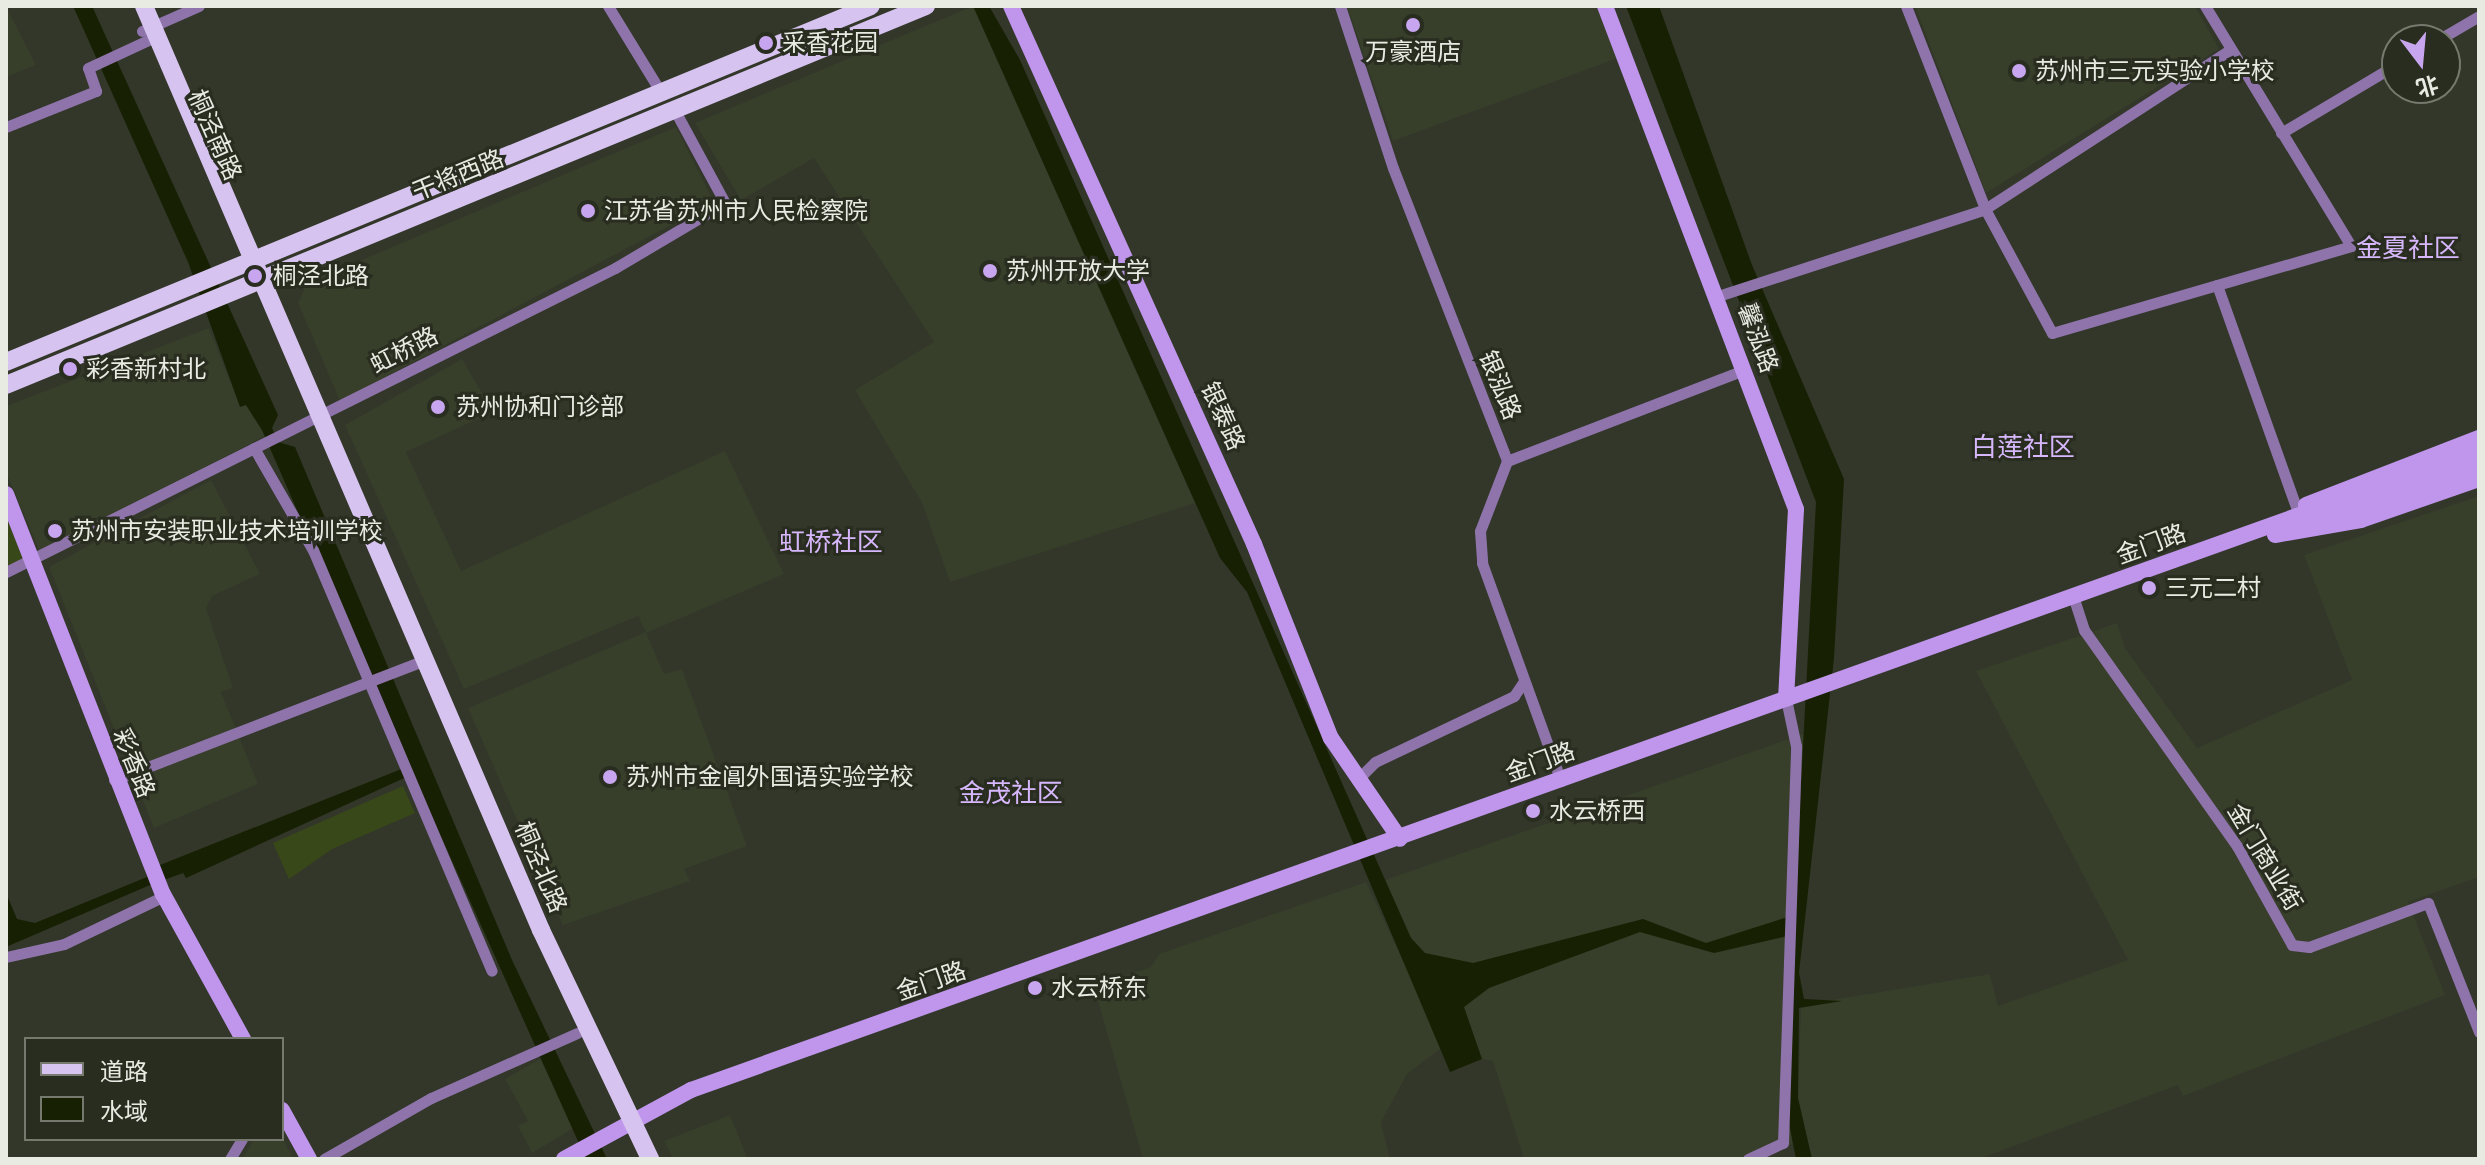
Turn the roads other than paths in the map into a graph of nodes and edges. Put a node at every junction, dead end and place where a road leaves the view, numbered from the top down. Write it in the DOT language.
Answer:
graph roads {
  1 [pos="131,6"];
  2 [pos="144,6"];
  3 [pos="199,6"];
  4 [pos="608,6"];
  5 [pos="871,6"];
  6 [pos="926,6"];
  7 [pos="1011,6"];
  8 [pos="1340,6"];
  9 [pos="1605,6"];
  10 [pos="1906,6"];
  11 [pos="2205,6"];
  12 [pos="2479,16"];
  13 [pos="2461,27"];
  14 [pos="150,34"];
  15 [pos="2230,50"];
  16 [pos="2381,74"];
  17 [pos="662,94"];
  18 [pos="675,111"];
  19 [pos="6,127"];
  20 [pos="2281,133"];
  21 [pos="1985,209"];
  22 [pos="251,262"];
  23 [pos="260,282"];
  24 [pos="2217,285"];
  25 [pos="1724,294"];
  26 [pos="6,362"];
  27 [pos="1744,370"];
  28 [pos="6,385"];
  29 [pos="320,418"];
  30 [pos="2479,438"];
  31 [pos="260,445"];
  32 [pos="2479,451"];
  33 [pos="1507,461"];
  34 [pos="2479,464"];
  35 [pos="2476,485"];
  36 [pos="6,494"];
  37 [pos="2360,500"];
  38 [pos="2297,510"];
  39 [pos="2274,531"];
  40 [pos="32,563"];
  41 [pos="6,572"];
  42 [pos="2075,601"];
  43 [pos="417,663"];
  44 [pos="1524,681"];
  45 [pos="371,683"];
  46 [pos="1787,704"];
  47 [pos="114,780"];
  48 [pos="1357,780"];
  49 [pos="1561,781"];
  50 [pos="1400,839"];
  51 [pos="1379,853"];
  52 [pos="164,895"];
  53 [pos="6,957"];
  54 [pos="492,971"];
  55 [pos="2479,1032"];
  56 [pos="577,1033"];
  57 [pos="242,1037"];
  58 [pos="284,1114"];
  59 [pos="623,1125"];
  60 [pos="241,1141"];
  61 [pos="569,1156"];
  62 [pos="230,1159"];
  63 [pos="309,1159"];
  64 [pos="324,1159"];
  65 [pos="637,1159"];
  66 [pos="650,1159"];
  67 [pos="1748,1159"];
  1 -- 14 [label="main road, 桐泾南路"];
  2 -- 14 [label="main road, 桐泾南路"];
  3 -- 14 [label="street"];
  4 -- 17 [label="street"];
  5 -- 17 [label="main road, 干将西路"];
  6 -- 18 [label="main road, 干将西路"];
  7 -- 48 [label="main road, 银泰路"];
  8 -- 33 [label="street, 银泓路"];
  9 -- 25 [label="main road, 馨泓路"];
  10 -- 21 [label="street"];
  11 -- 15 [label="street"];
  12 -- 13 [label="street"];
  14 -- 19 [label="street"];
  14 -- 22 [label="main road, 桐泾南路"];
  15 -- 20 [label="street"];
  15 -- 21 [label="street"];
  16 -- 20 [label="street"];
  17 -- 22 [label="main road, 干将西路"];
  18 -- 23 [label="main road, 干将西路"];
  18 -- 29 [label="street, 虹桥路"];
  20 -- 24 [label="street"];
  21 -- 24 [label="street"];
  21 -- 25 [label="street"];
  22 -- 23 [label="main road, 桐泾南路"];
  22 -- 26 [label="main road, 干将西路"];
  23 -- 28 [label="main road, 干将西路"];
  23 -- 29 [label="main road, 桐泾北路"];
  24 -- 38 [label="street"];
  25 -- 27 [label="main road, 馨泓路"];
  27 -- 33 [label="street"];
  27 -- 46 [label="main road, 馨泓路"];
  29 -- 31 [label="street, 虹桥路"];
  29 -- 43 [label="main road, 桐泾北路"];
  29 -- 59 [label="main road, 桐泾北路"];
  30 -- 38 [label="main road"];
  31 -- 40 [label="street, 虹桥路"];
  31 -- 45 [label="street"];
  32 -- 37 [label="main road, 金门路"];
  33 -- 44 [label="street"];
  34 -- 37 [label="main road, 金门路"];
  35 -- 39 [label="main road"];
  36 -- 40 [label="main road, 彩香路"];
  37 -- 39 [label="main road, 金门路"];
  38 -- 39 [label="main road"];
  39 -- 42 [label="main road, 金门路"];
  40 -- 41 [label="street, 虹桥路"];
  40 -- 47 [label="main road, 彩香路"];
  42 -- 46 [label="main road, 金门路"];
  42 -- 55 [label="street, 金门商业街"];
  43 -- 45 [label="street"];
  43 -- 56 [label="main road, 桐泾北路"];
  44 -- 48 [label="street"];
  44 -- 49 [label="street"];
  45 -- 47 [label="street"];
  45 -- 54 [label="street"];
  46 -- 49 [label="main road, 金门路"];
  46 -- 51 [label="main road, 金门路"];
  46 -- 67 [label="street"];
  47 -- 52 [label="main road, 彩香路"];
  48 -- 50 [label="main road, 银泰路"];
  49 -- 50 [label="main road, 金门路"];
  50 -- 51 [label="main road, 金门路"];
  51 -- 59 [label="main road, 金门路"];
  52 -- 53 [label="street"];
  52 -- 57 [label="main road, 彩香路"];
  56 -- 59 [label="main road, 桐泾北路"];
  56 -- 64 [label="street"];
  58 -- 63 [label="main road"];
  59 -- 61 [label="main road, 金门路"];
  59 -- 65 [label="main road, 桐泾北路"];
  59 -- 66 [label="main road, 桐泾北路"];
  60 -- 62 [label="street"];
}
